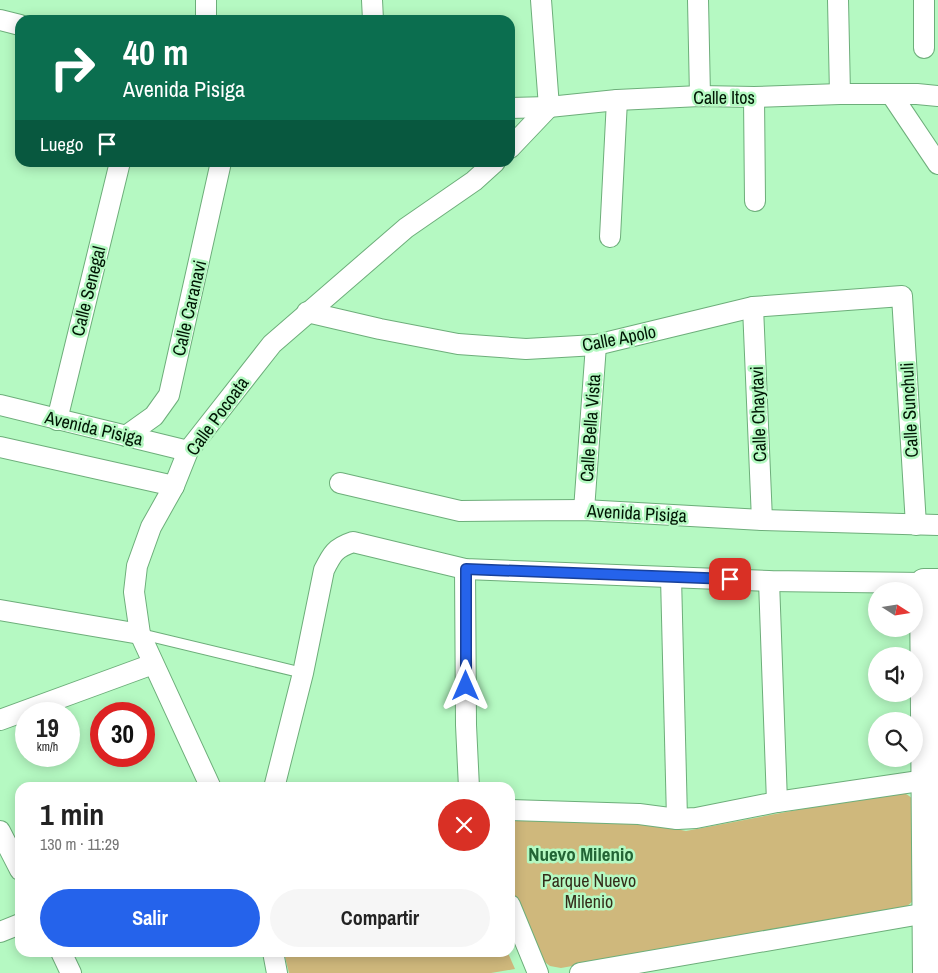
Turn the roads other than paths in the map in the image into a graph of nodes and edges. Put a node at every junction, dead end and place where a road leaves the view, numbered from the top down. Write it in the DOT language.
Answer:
graph roads {
  1 [pos="206,0"];
  2 [pos="372,0"];
  3 [pos="541,0"];
  4 [pos="698,0"];
  5 [pos="838,0"];
  6 [pos="928,3"];
  7 [pos="206,15"];
  8 [pos="373,15"];
  9 [pos="0,20"];
  10 [pos="15,24"];
  11 [pos="924,48"];
  12 [pos="840,94"];
  13 [pos="891,94"];
  14 [pos="700,96"];
  15 [pos="938,96"];
  16 [pos="754,97"];
  17 [pos="617,100"];
  18 [pos="549,107"];
  19 [pos="515,108"];
  20 [pos="515,143"];
  21 [pos="938,164"];
  22 [pos="119,167"];
  23 [pos="220,167"];
  24 [pos="489,167"];
  25 [pos="755,201"];
  26 [pos="610,237"];
  27 [pos="902,296"];
  28 [pos="753,307"];
  29 [pos="307,312"];
  30 [pos="596,345"];
  31 [pos="0,406"];
  32 [pos="57,420"];
  33 [pos="126,436"];
  34 [pos="0,447"];
  35 [pos="188,451"];
  36 [pos="340,483"];
  37 [pos="174,486"];
  38 [pos="584,510"];
  39 [pos="762,520"];
  40 [pos="916,525"];
  41 [pos="938,525"];
  42 [pos="466,569"];
  43 [pos="671,577"];
  44 [pos="769,580"];
  45 [pos="931,583"];
  46 [pos="0,610"];
  47 [pos="140,634"];
  48 [pos="152,664"];
  49 [pos="303,673"];
  50 [pos="0,720"];
  51 [pos="931,725"];
  52 [pos="926,780"];
  53 [pos="208,782"];
  54 [pos="276,782"];
  55 [pos="469,782"];
  56 [pos="777,802"];
  57 [pos="515,810"];
  58 [pos="677,819"];
  59 [pos="0,831"];
  60 [pos="932,859"];
  61 [pos="15,860"];
  62 [pos="927,913"];
  63 [pos="515,917"];
  64 [pos="15,926"];
  65 [pos="0,932"];
  66 [pos="64,957"];
  67 [pos="71,973"];
  68 [pos="538,973"];
  69 [pos="580,973"];
  70 [pos="928,973"];
  1 -- 7 [label="street"];
  2 -- 8 [label="street"];
  3 -- 18 [label="street"];
  4 -- 14 [label="street"];
  5 -- 12 [label="street"];
  6 -- 11 [label="street"];
  9 -- 10 [label="street"];
  12 -- 13 [label="street, Calle Itos"];
  12 -- 16 [label="street, Calle Itos"];
  13 -- 15 [label="street, Calle Itos"];
  13 -- 21 [label="street"];
  14 -- 16 [label="street, Calle Itos"];
  14 -- 17 [label="street, Calle Itos"];
  16 -- 25 [label="street"];
  17 -- 18 [label="street, Calle Itos"];
  17 -- 26 [label="street"];
  18 -- 19 [label="street, Calle Itos"];
  18 -- 20 [label="street"];
  22 -- 32 [label="street, Calle Senegal"];
  23 -- 33 [label="street, Calle Caranavi"];
  24 -- 29 [label="street, Calle Pocoata"];
  27 -- 28 [label="street, Calle Apolo"];
  27 -- 40 [label="street, Calle Sunchuli"];
  28 -- 30 [label="street, Calle Apolo"];
  28 -- 39 [label="street, Calle Chaytavi"];
  29 -- 30 [label="street, Calle Apolo"];
  29 -- 35 [label="street, Calle Pocoata"];
  30 -- 38 [label="street, Calle Bella Vista"];
  31 -- 32 [label="street, Avenida Pisiga"];
  32 -- 33 [label="street, Avenida Pisiga"];
  33 -- 35 [label="street, Avenida Pisiga"];
  34 -- 37 [label="street"];
  35 -- 37 [label="street, Calle Pocoata"];
  36 -- 38 [label="street, Avenida Pisiga"];
  37 -- 47 [label="street, Calle Pocoata"];
  38 -- 39 [label="street, Avenida Pisiga"];
  39 -- 40 [label="street, Avenida Pisiga"];
  40 -- 41 [label="street, Avenida Pisiga"];
  42 -- 43 [label="street"];
  42 -- 49 [label="street"];
  42 -- 55 [label="street"];
  43 -- 44 [label="street"];
  43 -- 58 [label="street"];
  44 -- 45 [label="street"];
  44 -- 56 [label="street"];
  45 -- 51 [label="street"];
  46 -- 47 [label="street"];
  47 -- 48 [label="street, Calle Pocoata"];
  47 -- 49 [label="lane"];
  48 -- 50 [label="street"];
  48 -- 53 [label="street, Calle Pocoata"];
  49 -- 54 [label="street"];
  51 -- 52 [label="street"];
  52 -- 56 [label="street"];
  52 -- 60 [label="street"];
  56 -- 58 [label="street"];
  57 -- 58 [label="street"];
  59 -- 61 [label="street"];
  60 -- 62 [label="street"];
  62 -- 69 [label="street"];
  62 -- 70 [label="street"];
  63 -- 68 [label="street"];
  64 -- 65 [label="street"];
  66 -- 67 [label="street"];
}
